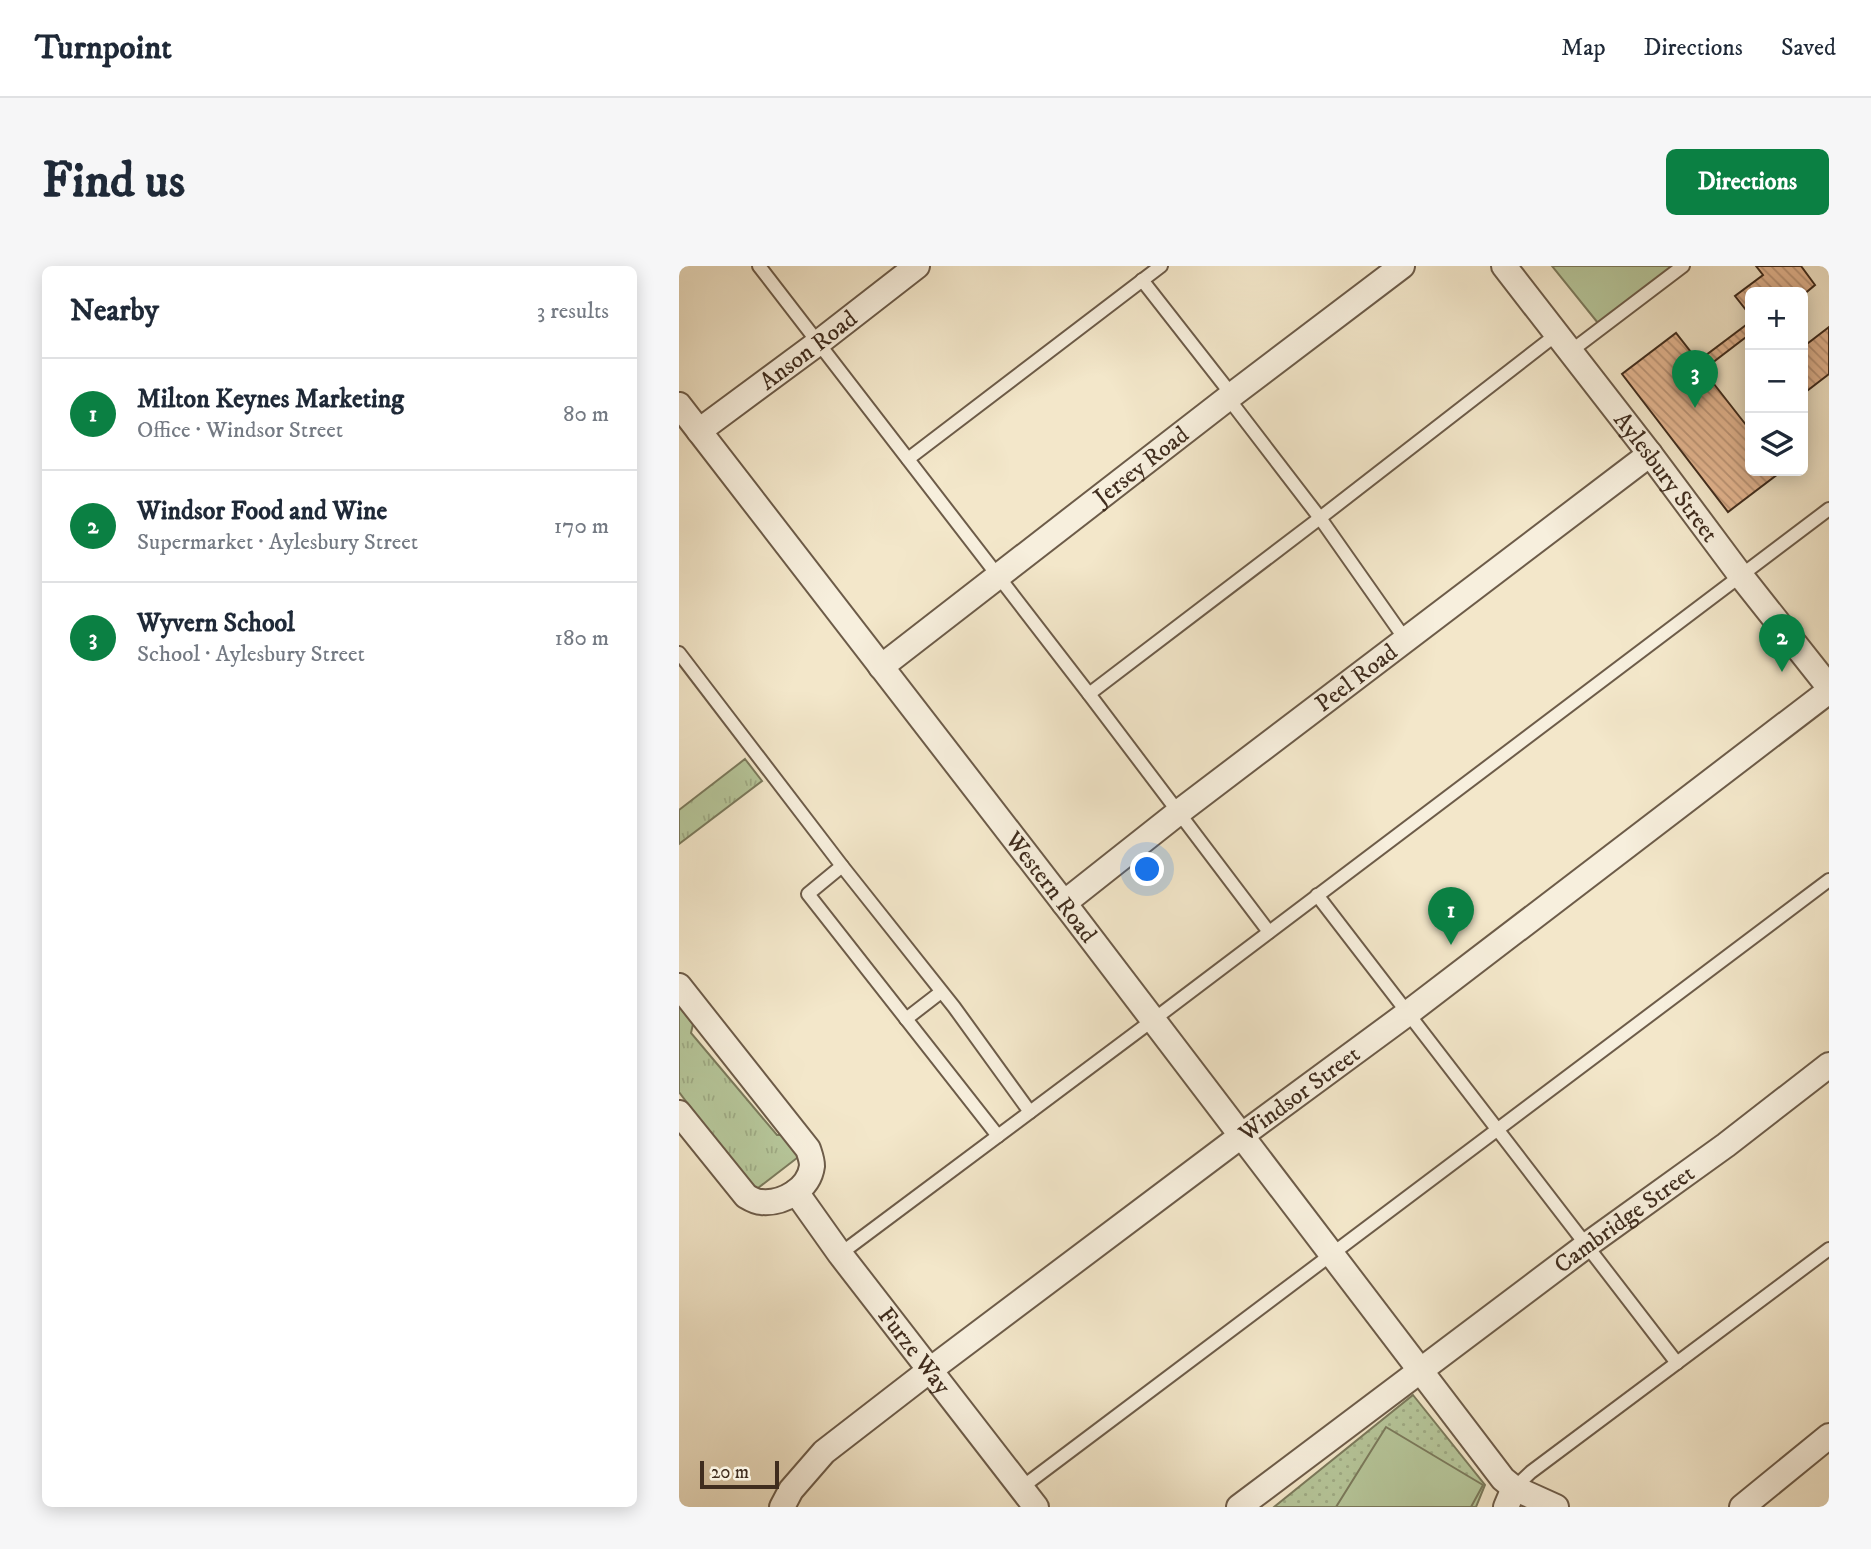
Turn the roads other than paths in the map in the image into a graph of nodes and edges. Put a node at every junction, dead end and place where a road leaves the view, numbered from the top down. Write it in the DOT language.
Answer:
graph roads {
  1 [pos="759,266"];
  2 [pos="917,266"];
  3 [pos="1161,266"];
  4 [pos="1402,266"];
  5 [pos="1504,266"];
  6 [pos="1683,266"];
  7 [pos="1142,280"];
  8 [pos="1564,342"];
  9 [pos="818,343"];
  10 [pos="1230,397"];
  11 [pos="679,405"];
  12 [pos="699,431"];
  13 [pos="1650,454"];
  14 [pos="908,459"];
  15 [pos="1829,509"];
  16 [pos="1320,518"];
  17 [pos="1741,576"];
  18 [pos="997,577"];
  19 [pos="1405,639"];
  20 [pos="679,653"];
  21 [pos="881,667"];
  22 [pos="1829,689"];
  23 [pos="1089,694"];
  24 [pos="1179,812"];
  25 [pos="842,866"];
  26 [pos="1829,880"];
  27 [pos="1317,895"];
  28 [pos="1064,903"];
  29 [pos="1269,932"];
  30 [pos="679,986"];
  31 [pos="941,992"];
  32 [pos="1408,1013"];
  33 [pos="906,1019"];
  34 [pos="1153,1020"];
  35 [pos="1829,1065"];
  36 [pos="1030,1112"];
  37 [pos="679,1113"];
  38 [pos="1498,1130"];
  39 [pos="998,1136"];
  40 [pos="1241,1136"];
  41 [pos="796,1192"];
  42 [pos="1587,1245"];
  43 [pos="1829,1249"];
  44 [pos="840,1254"];
  45 [pos="1332,1255"];
  46 [pos="1677,1363"];
  47 [pos="930,1370"];
  48 [pos="1420,1371"];
  49 [pos="1829,1436"];
  50 [pos="1029,1497"];
  51 [pos="1510,1497"];
  52 [pos="782,1507"];
  53 [pos="1239,1507"];
  54 [pos="1556,1507"];
  55 [pos="1742,1507"];
  1 -- 9 [label="lane"];
  2 -- 9 [label="street, Anson Road"];
  3 -- 7 [label="lane"];
  4 -- 10 [label="street, Jersey Road"];
  5 -- 8 [label="street, Aylesbury Street"];
  6 -- 8 [label="lane"];
  7 -- 10 [label="lane"];
  7 -- 14 [label="lane"];
  8 -- 13 [label="street, Aylesbury Street"];
  8 -- 16 [label="lane"];
  9 -- 12 [label="street, Anson Road"];
  9 -- 14 [label="lane"];
  10 -- 16 [label="lane"];
  10 -- 18 [label="street, Jersey Road"];
  11 -- 12 [label="street, Western Road"];
  12 -- 21 [label="street, Western Road"];
  13 -- 17 [label="street, Aylesbury Street"];
  13 -- 19 [label="street, Peel Road"];
  14 -- 18 [label="lane"];
  15 -- 17 [label="lane"];
  16 -- 19 [label="lane"];
  16 -- 23 [label="lane"];
  17 -- 22 [label="street, Aylesbury Street"];
  17 -- 27 [label="lane"];
  18 -- 21 [label="street, Jersey Road"];
  18 -- 23 [label="lane"];
  19 -- 24 [label="street, Peel Road"];
  20 -- 25 [label="lane"];
  21 -- 28 [label="street, Western Road"];
  22 -- 32 [label="street, Windsor Street"];
  23 -- 24 [label="lane"];
  24 -- 28 [label="street, Peel Road"];
  24 -- 29 [label="lane"];
  25 -- 31 [label="lane"];
  25 -- 33 [label="lane"];
  26 -- 38 [label="lane"];
  27 -- 29 [label="lane"];
  27 -- 32 [label="lane"];
  28 -- 34 [label="street, Western Road"];
  29 -- 34 [label="lane"];
  30 -- 41 [label="street"];
  31 -- 33 [label="lane"];
  31 -- 36 [label="lane"];
  32 -- 38 [label="lane"];
  32 -- 40 [label="street, Windsor Street"];
  33 -- 39 [label="lane"];
  34 -- 36 [label="lane"];
  34 -- 40 [label="street, Western Road"];
  35 -- 42 [label="street, Cambridge Street"];
  36 -- 39 [label="lane"];
  37 -- 41 [label="street"];
  38 -- 42 [label="lane"];
  38 -- 45 [label="lane"];
  39 -- 44 [label="lane"];
  40 -- 45 [label="street, Western Road"];
  40 -- 47 [label="street, Windsor Street"];
  41 -- 44 [label="street, Furze Way"];
  42 -- 46 [label="lane"];
  42 -- 48 [label="street, Cambridge Street"];
  43 -- 46 [label="lane"];
  44 -- 47 [label="street, Furze Way"];
  45 -- 48 [label="street, Western Road"];
  45 -- 50 [label="lane"];
  46 -- 51 [label="lane"];
  47 -- 50 [label="street, Furze Way"];
  47 -- 52 [label="street, Windsor Street"];
  48 -- 51 [label="street, Western Road"];
  48 -- 53 [label="street"];
  49 -- 55 [label="street"];
  51 -- 54 [label="street"];
}
